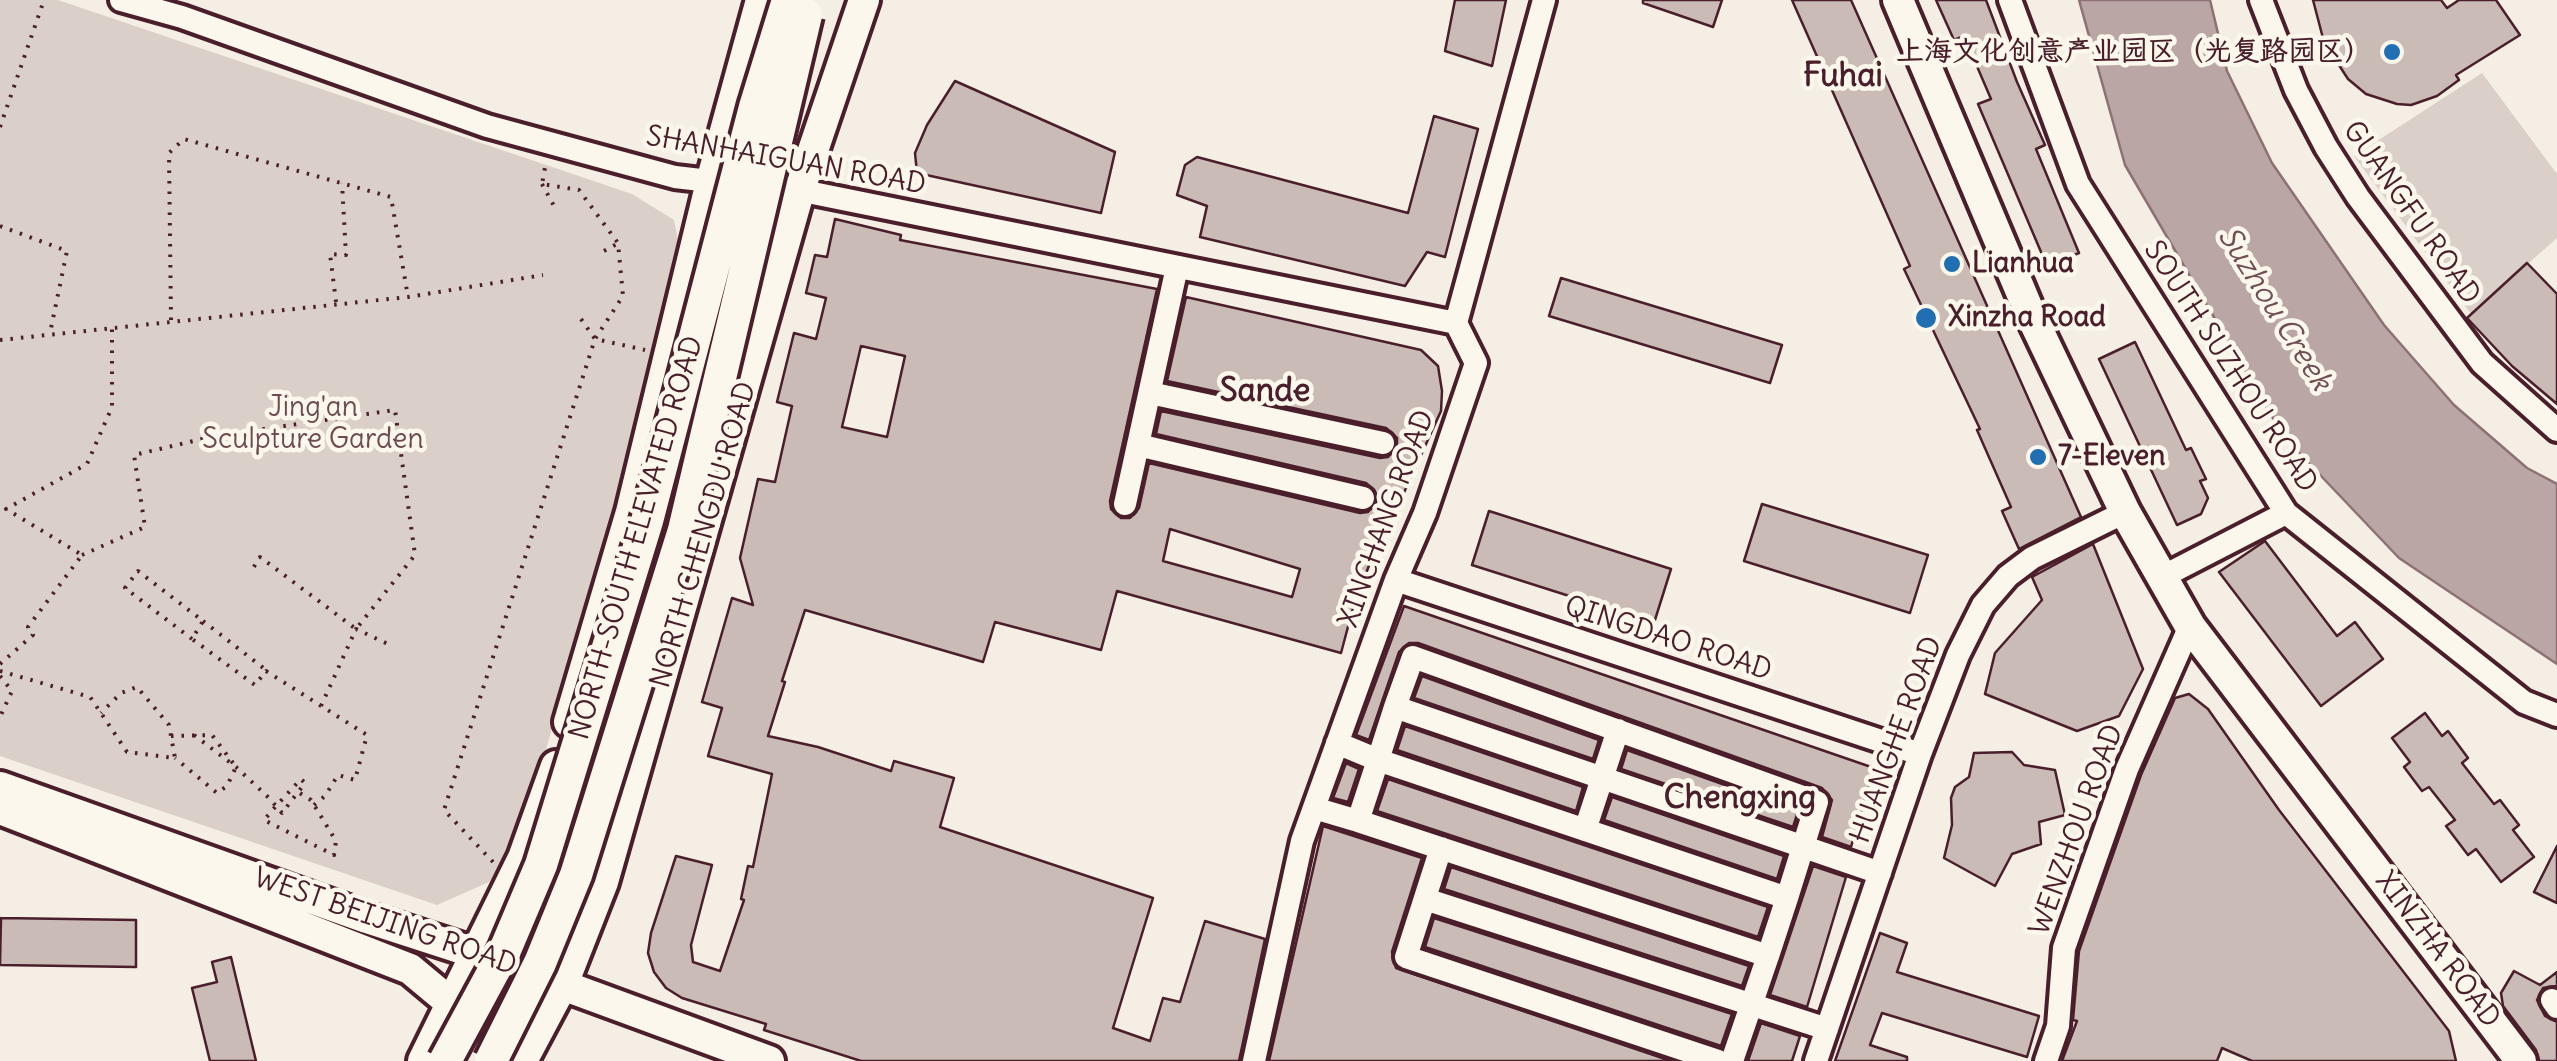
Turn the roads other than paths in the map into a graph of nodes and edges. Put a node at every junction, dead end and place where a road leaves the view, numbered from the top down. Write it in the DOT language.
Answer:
graph roads {
  1 [pos="122,0"];
  2 [pos="761,0"];
  3 [pos="788,0"];
  4 [pos="811,0"];
  5 [pos="864,0"];
  6 [pos="1544,0"];
  7 [pos="1898,0"];
  8 [pos="2010,0"];
  9 [pos="2260,0"];
  10 [pos="712,182"];
  11 [pos="800,190"];
  12 [pos="1178,266"];
  13 [pos="1456,323"];
  14 [pos="1150,393"];
  15 [pos="2557,430"];
  16 [pos="1383,443"];
  17 [pos="1138,445"];
  18 [pos="1363,498"];
  19 [pos="1125,504"];
  20 [pos="2126,512"];
  21 [pos="2286,513"];
  22 [pos="2162,577"];
  23 [pos="1396,580"];
  24 [pos="2190,626"];
  25 [pos="1395,707"];
  26 [pos="2557,715"];
  27 [pos="1618,730"];
  28 [pos="1337,743"];
  29 [pos="1920,754"];
  30 [pos="1378,760"];
  31 [pos="1602,778"];
  32 [pos="0,787"];
  33 [pos="1314,808"];
  34 [pos="0,809"];
  35 [pos="1358,821"];
  36 [pos="1585,830"];
  37 [pos="1804,846"];
  38 [pos="1442,848"];
  39 [pos="1880,872"];
  40 [pos="1787,898"];
  41 [pos="1425,899"];
  42 [pos="478,954"];
  43 [pos="1768,956"];
  44 [pos="562,984"];
  45 [pos="452,1004"];
  46 [pos="1751,1006"];
  47 [pos="1827,1029"];
  48 [pos="2508,1054"];
  49 [pos="423,1061"];
  50 [pos="445,1061"];
  51 [pos="492,1061"];
  52 [pos="522,1061"];
  53 [pos="768,1061"];
  54 [pos="1254,1061"];
  55 [pos="1718,1061"];
  56 [pos="1732,1061"];
  57 [pos="1816,1061"];
  58 [pos="2046,1061"];
  1 -- 10 [label="street, SHANHAIGUAN ROAD"];
  2 -- 10 [label="main road"];
  3 -- 50 [label="highway, NORTH-SOUTH ELEVATED ROAD, bridge"];
  4 -- 51 [label="highway, NORTH-SOUTH ELEVATED ROAD, bridge"];
  5 -- 11 [label="main road, NORTH CHENGDU ROAD"];
  6 -- 13 [label="street"];
  7 -- 20 [label="main road, XINZHA ROAD"];
  8 -- 21 [label="street, SOUTH SUZHOU ROAD"];
  9 -- 15 [label="street, GUANGFU ROAD"];
  10 -- 11 [label="street, SHANHAIGUAN ROAD"];
  10 -- 42 [label="main road"];
  11 -- 12 [label="street, SHANHAIGUAN ROAD"];
  11 -- 44 [label="main road, NORTH CHENGDU ROAD"];
  12 -- 13 [label="street, SHANHAIGUAN ROAD"];
  12 -- 14 [label="street"];
  13 -- 23 [label="street, XINCHANG ROAD"];
  14 -- 16 [label="street"];
  14 -- 17 [label="street"];
  17 -- 18 [label="street"];
  17 -- 19 [label="street"];
  20 -- 22 [label="main road, XINZHA ROAD"];
  20 -- 29 [label="street, HUANGHE ROAD"];
  21 -- 22 [label="street"];
  21 -- 26 [label="street, SOUTH SUZHOU ROAD"];
  22 -- 24 [label="main road, XINZHA ROAD"];
  23 -- 28 [label="street, XINCHANG ROAD"];
  23 -- 29 [label="street, QINGDAO ROAD"];
  24 -- 48 [label="main road, XINZHA ROAD"];
  24 -- 58 [label="street, WENZHOU ROAD"];
  25 -- 27 [label="street"];
  25 -- 30 [label="street"];
  25 -- 31 [label="street"];
  27 -- 31 [label="street"];
  27 -- 37 [label="street"];
  28 -- 30 [label="street"];
  28 -- 33 [label="street, XINCHANG ROAD"];
  29 -- 39 [label="street, HUANGHE ROAD"];
  30 -- 35 [label="street"];
  30 -- 36 [label="street"];
  31 -- 36 [label="street"];
  31 -- 37 [label="street"];
  32 -- 42 [label="main road, WEST BEIJING ROAD"];
  33 -- 35 [label="street"];
  33 -- 54 [label="street, XINCHANG ROAD"];
  34 -- 45 [label="main road"];
  35 -- 38 [label="street"];
  36 -- 40 [label="street"];
  37 -- 39 [label="street"];
  37 -- 40 [label="street"];
  38 -- 41 [label="street"];
  38 -- 43 [label="street"];
  39 -- 47 [label="street, HUANGHE ROAD"];
  40 -- 43 [label="street"];
  41 -- 46 [label="street"];
  41 -- 55 [label="street"];
  42 -- 44 [label="main road, WEST BEIJING ROAD"];
  42 -- 45 [label="main road"];
  43 -- 46 [label="street"];
  44 -- 52 [label="main road, NORTH CHENGDU ROAD"];
  44 -- 53 [label="main road, WEST BEIJING ROAD"];
  45 -- 49 [label="main road"];
  46 -- 47 [label="street"];
  46 -- 56 [label="street"];
  47 -- 57 [label="street, HUANGHE ROAD"];
}
